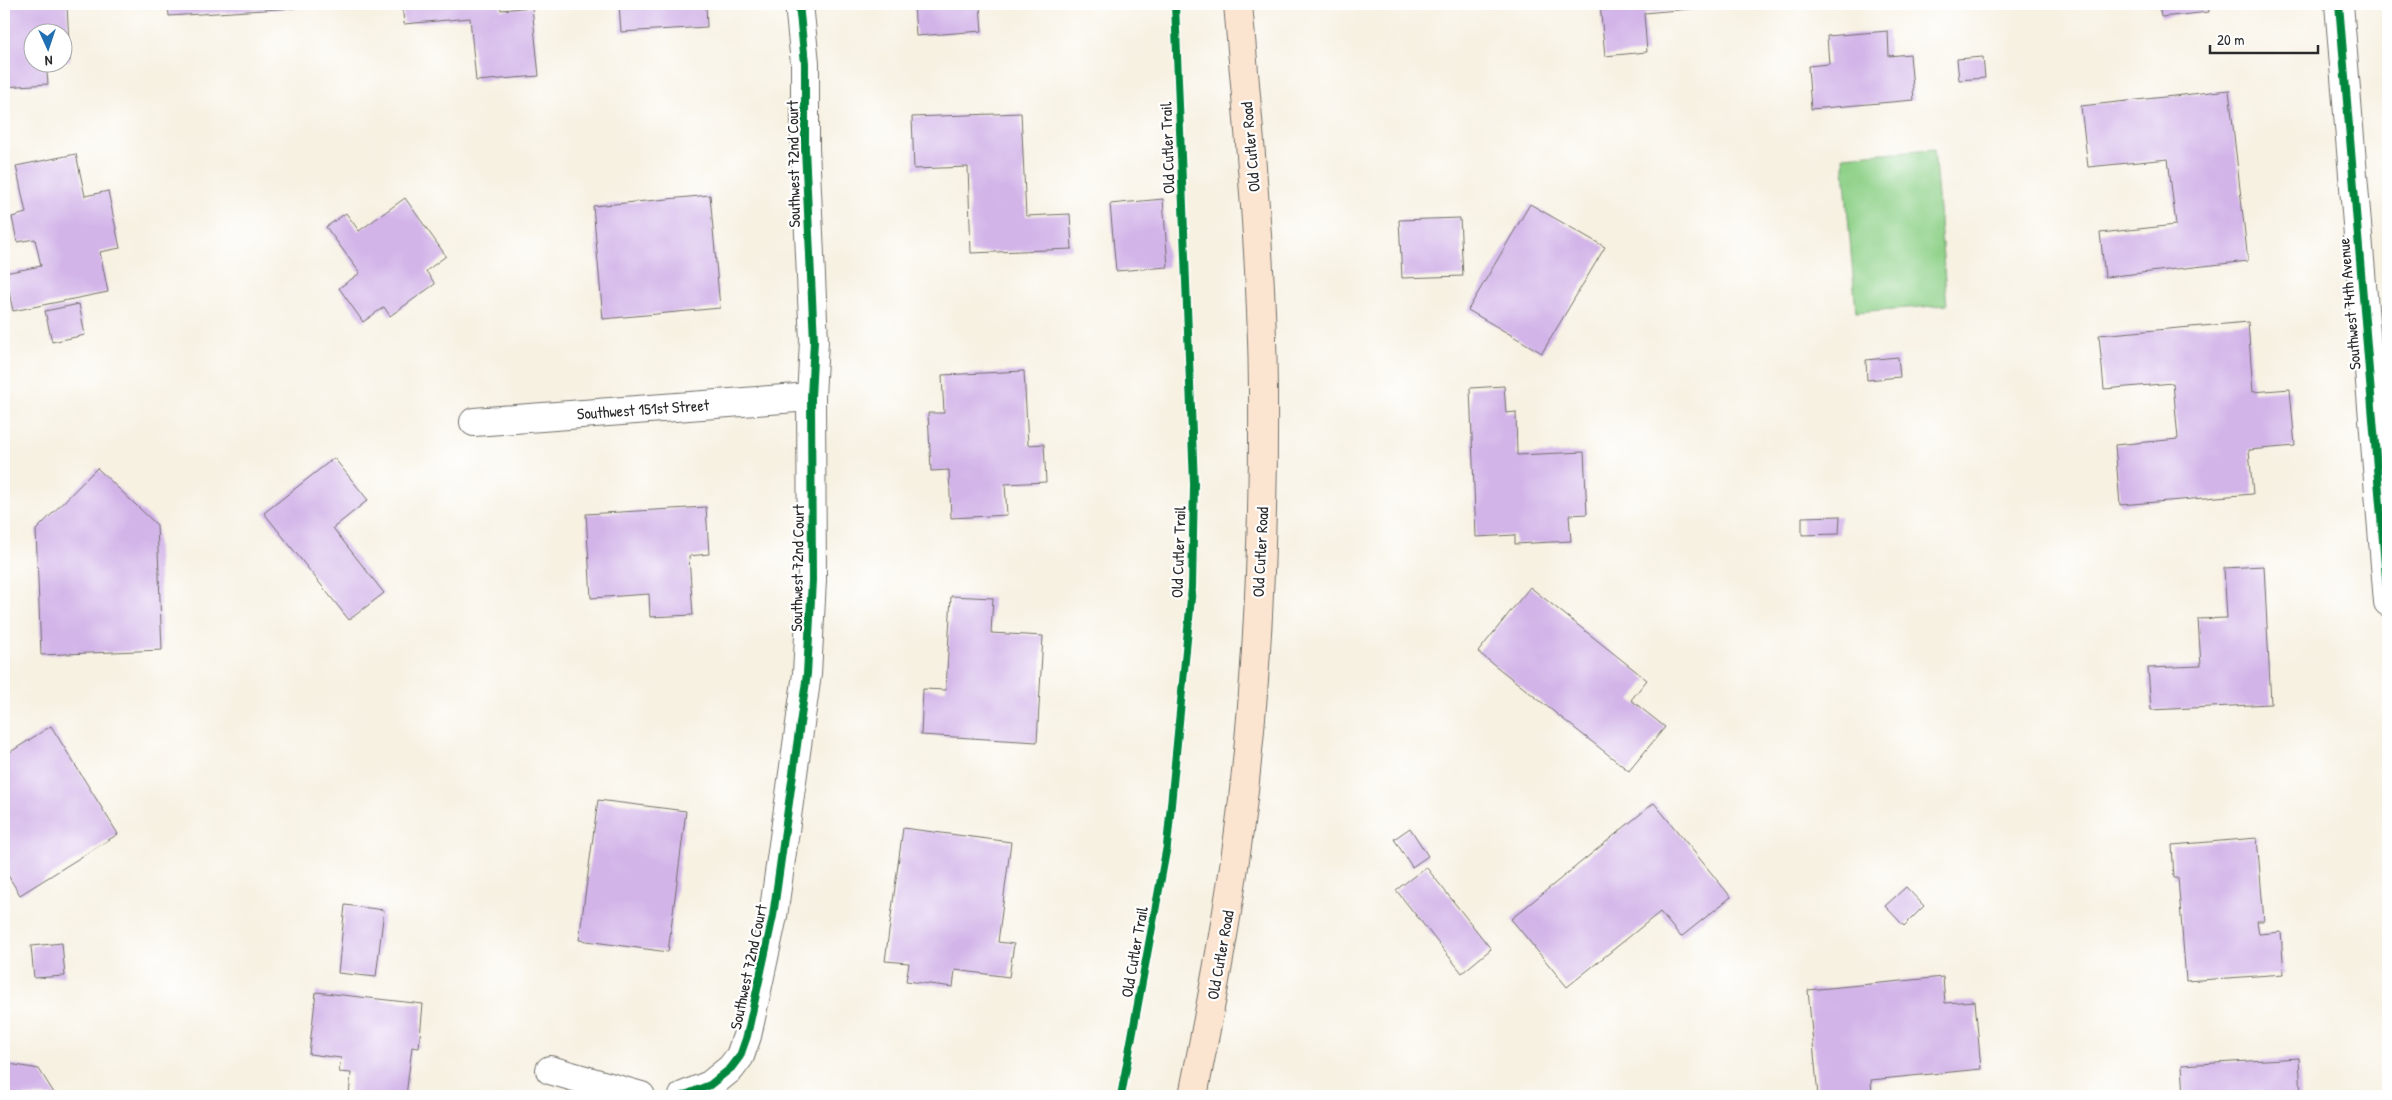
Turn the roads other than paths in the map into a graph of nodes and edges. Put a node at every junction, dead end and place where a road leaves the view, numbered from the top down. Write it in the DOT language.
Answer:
graph roads {
  1 [pos="799,4"];
  2 [pos="1238,4"];
  3 [pos="2338,4"];
  4 [pos="812,397"];
  5 [pos="474,422"];
  6 [pos="2388,602"];
  7 [pos="550,1070"];
  8 [pos="641,1096"];
  9 [pos="683,1096"];
  10 [pos="1193,1096"];
  1 -- 4 [label="street, Southwest 72nd Court"];
  2 -- 10 [label="main road, Old Cutler Road"];
  3 -- 6 [label="street, Southwest 74th Avenue"];
  4 -- 5 [label="street, Southwest 151st Street"];
  4 -- 9 [label="street, Southwest 72nd Court"];
  7 -- 8 [label="street"];
}
